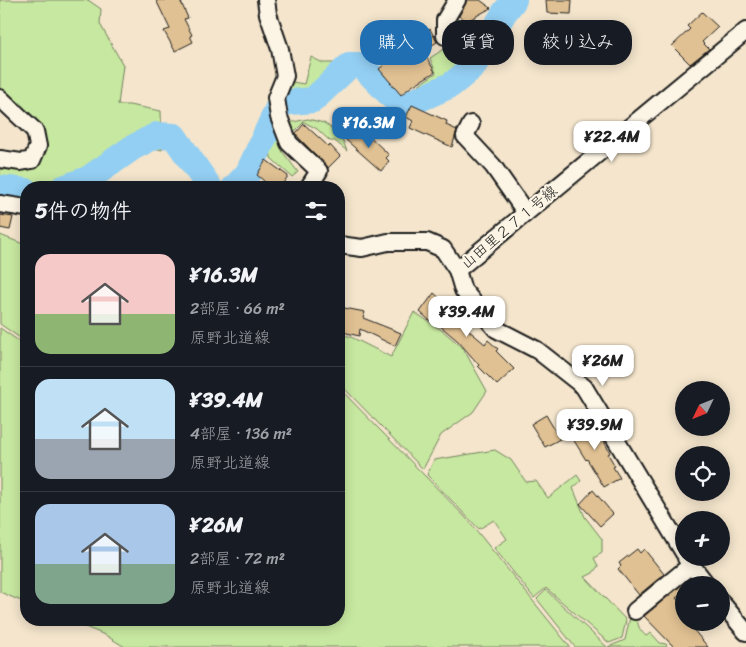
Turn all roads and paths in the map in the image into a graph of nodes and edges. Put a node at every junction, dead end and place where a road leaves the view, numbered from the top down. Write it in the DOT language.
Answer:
graph roads {
  1 [pos="266,0"];
  2 [pos="457,0"];
  3 [pos="445,20"];
  4 [pos="746,31"];
  5 [pos="0,98"];
  6 [pos="472,124"];
  7 [pos="0,159"];
  8 [pos="313,181"];
  9 [pos="0,204"];
  10 [pos="20,207"];
  11 [pos="526,213"];
  12 [pos="345,246"];
  13 [pos="457,270"];
  14 [pos="675,539"];
  15 [pos="680,566"];
  16 [pos="692,566"];
  17 [pos="700,576"];
  18 [pos="730,610"];
  19 [pos="635,611"];
  20 [pos="743,621"];
  1 -- 8 [label="street"];
  2 -- 3 [label="street"];
  4 -- 11 [label="street, 山田里２７１号線"];
  5 -- 7 [label="street"];
  6 -- 11 [label="street"];
  9 -- 10 [label="street"];
  11 -- 13 [label="street, 山田里２７１号線"];
  12 -- 13 [label="street"];
  13 -- 14 [label="street"];
  15 -- 19 [label="street"];
  16 -- 17 [label="street"];
  18 -- 20 [label="street"];
}
